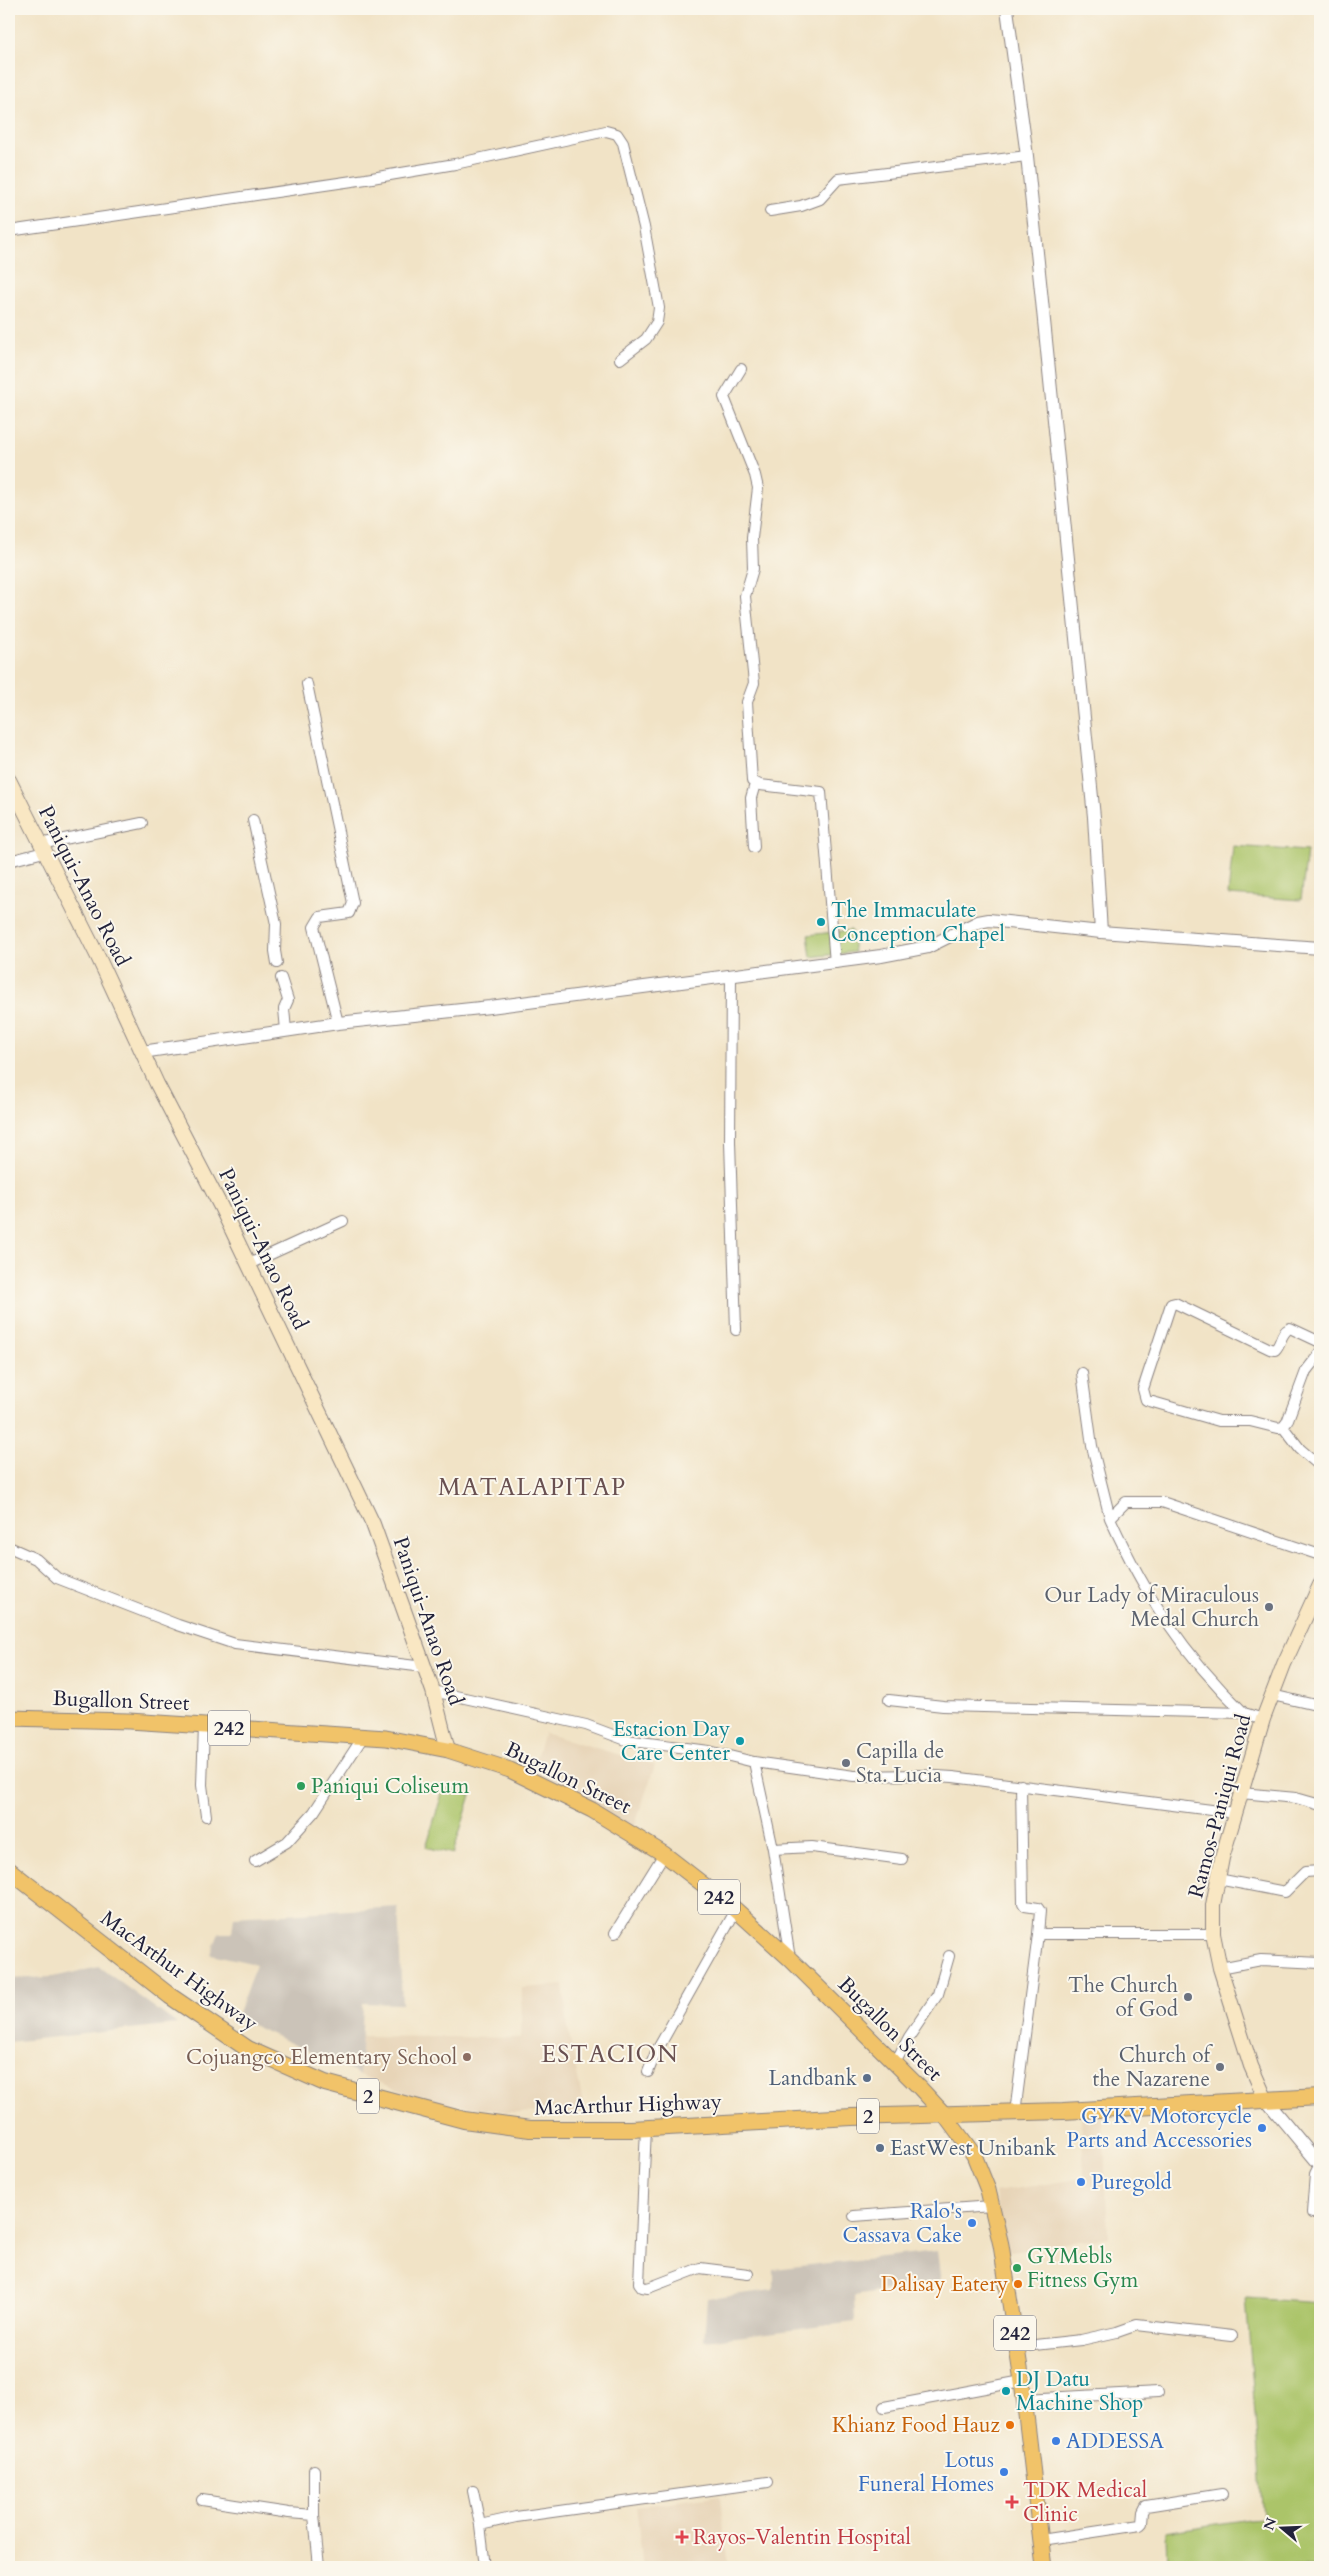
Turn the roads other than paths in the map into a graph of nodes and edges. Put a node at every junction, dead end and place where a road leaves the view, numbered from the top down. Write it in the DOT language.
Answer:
graph roads {
  1 [pos="1007,9"];
  2 [pos="1026,156"];
  3 [pos="770,211"];
  4 [pos="9,231"];
  5 [pos="620,359"];
  6 [pos="741,369"];
  7 [pos="306,684"];
  8 [pos="9,780"];
  9 [pos="755,784"];
  10 [pos="253,820"];
  11 [pos="142,823"];
  12 [pos="754,847"];
  13 [pos="42,848"];
  14 [pos="9,861"];
  15 [pos="1101,932"];
  16 [pos="1320,948"];
  17 [pos="277,962"];
  18 [pos="834,963"];
  19 [pos="731,977"];
  20 [pos="281,978"];
  21 [pos="338,1023"];
  22 [pos="286,1030"];
  23 [pos="142,1052"];
  24 [pos="343,1221"];
  25 [pos="249,1264"];
  26 [pos="736,1330"];
  27 [pos="1320,1342"];
  28 [pos="1320,1353"];
  29 [pos="1082,1373"];
  30 [pos="1283,1427"];
  31 [pos="1320,1466"];
  32 [pos="1110,1518"];
  33 [pos="9,1547"];
  34 [pos="1320,1555"];
  35 [pos="1320,1585"];
  36 [pos="424,1667"];
  37 [pos="433,1691"];
  38 [pos="1272,1695"];
  39 [pos="889,1700"];
  40 [pos="1320,1706"];
  41 [pos="1244,1713"];
  42 [pos="9,1718"];
  43 [pos="1263,1719"];
  44 [pos="204,1726"];
  45 [pos="363,1737"];
  46 [pos="448,1750"];
  47 [pos="754,1762"];
  48 [pos="1021,1786"];
  49 [pos="1242,1793"];
  50 [pos="1317,1804"];
  51 [pos="1235,1813"];
  52 [pos="206,1816"];
  53 [pos="773,1849"];
  54 [pos="664,1854"];
  55 [pos="902,1859"];
  56 [pos="255,1861"];
  57 [pos="9,1870"];
  58 [pos="1320,1871"];
  59 [pos="1218,1879"];
  60 [pos="736,1910"];
  61 [pos="616,1933"];
  62 [pos="1038,1934"];
  63 [pos="1213,1934"];
  64 [pos="949,1956"];
  65 [pos="790,1959"];
  66 [pos="1320,1963"];
  67 [pos="1220,1968"];
  68 [pos="895,2063"];
  69 [pos="648,2072"];
  70 [pos="1320,2097"];
  71 [pos="1266,2100"];
  72 [pos="943,2113"];
  73 [pos="1015,2113"];
  74 [pos="646,2128"];
  75 [pos="1320,2164"];
  76 [pos="992,2206"];
  77 [pos="1312,2213"];
  78 [pos="854,2216"];
  79 [pos="748,2274"];
  80 [pos="1232,2336"];
  81 [pos="1017,2347"];
  82 [pos="1022,2381"];
  83 [pos="1158,2392"];
  84 [pos="1024,2399"];
  85 [pos="884,2407"];
  86 [pos="314,2470"];
  87 [pos="768,2482"];
  88 [pos="473,2491"];
  89 [pos="1222,2494"];
  90 [pos="202,2500"];
  91 [pos="314,2514"];
  92 [pos="480,2525"];
  93 [pos="1041,2540"];
  94 [pos="319,2567"];
  95 [pos="485,2567"];
  96 [pos="1044,2567"];
  1 -- 2 [label="street"];
  2 -- 3 [label="street"];
  2 -- 15 [label="street"];
  4 -- 5 [label="street"];
  6 -- 9 [label="street"];
  7 -- 21 [label="street"];
  8 -- 13 [label="main road, Paniqui-Anao Road"];
  9 -- 12 [label="street"];
  9 -- 18 [label="street"];
  10 -- 17 [label="street"];
  11 -- 13 [label="street"];
  13 -- 14 [label="street"];
  13 -- 23 [label="main road, Paniqui-Anao Road"];
  15 -- 16 [label="street"];
  15 -- 18 [label="street"];
  18 -- 19 [label="street"];
  19 -- 21 [label="street"];
  19 -- 26 [label="street"];
  20 -- 22 [label="street"];
  21 -- 22 [label="street"];
  22 -- 23 [label="street"];
  23 -- 25 [label="main road, Paniqui-Anao Road"];
  24 -- 25 [label="street"];
  25 -- 36 [label="main road, Paniqui-Anao Road"];
  27 -- 30 [label="street"];
  28 -- 30 [label="street"];
  29 -- 32 [label="street"];
  30 -- 31 [label="street"];
  32 -- 34 [label="street"];
  32 -- 41 [label="street"];
  33 -- 36 [label="street"];
  35 -- 38 [label="main road, Ramos-Paniqui Road"];
  36 -- 37 [label="main road, Paniqui-Anao Road"];
  37 -- 46 [label="main road, Paniqui-Anao Road"];
  37 -- 47 [label="street"];
  38 -- 40 [label="street"];
  38 -- 43 [label="main road, Ramos-Paniqui Road"];
  39 -- 41 [label="street"];
  41 -- 43 [label="street"];
  42 -- 44 [label="main road, Bugallon Street / 242"];
  43 -- 49 [label="main road, Ramos-Paniqui Road"];
  44 -- 45 [label="main road, Bugallon Street / 242"];
  44 -- 52 [label="street"];
  45 -- 46 [label="main road, Bugallon Street / 242"];
  45 -- 56 [label="street"];
  46 -- 54 [label="main road, Bugallon Street / 242"];
  47 -- 48 [label="street"];
  47 -- 53 [label="street"];
  48 -- 51 [label="street"];
  48 -- 62 [label="street"];
  49 -- 50 [label="street"];
  49 -- 51 [label="main road, Ramos-Paniqui Road"];
  51 -- 59 [label="main road, Ramos-Paniqui Road"];
  53 -- 55 [label="street"];
  53 -- 65 [label="street"];
  54 -- 60 [label="main road, Bugallon Street / 242"];
  54 -- 61 [label="street"];
  57 -- 74 [label="highway, MacArthur Highway / 2"];
  58 -- 59 [label="street"];
  59 -- 63 [label="main road, Ramos-Paniqui Road"];
  60 -- 65 [label="main road, Bugallon Street / 242"];
  60 -- 69 [label="street"];
  62 -- 63 [label="street"];
  62 -- 73 [label="street"];
  63 -- 67 [label="main road, Ramos-Paniqui Road"];
  64 -- 68 [label="street"];
  65 -- 68 [label="main road, Bugallon Street / 242"];
  66 -- 67 [label="street"];
  67 -- 71 [label="main road, Ramos-Paniqui Road"];
  68 -- 72 [label="main road, Bugallon Street / 242"];
  70 -- 71 [label="highway, MacArthur Highway / 2"];
  71 -- 73 [label="highway, MacArthur Highway / 2"];
  71 -- 75 [label="street"];
  72 -- 73 [label="highway, MacArthur Highway / 2"];
  72 -- 74 [label="highway, MacArthur Highway / 2"];
  72 -- 76 [label="main road, 242"];
  74 -- 79 [label="street"];
  75 -- 77 [label="street"];
  76 -- 78 [label="street"];
  76 -- 81 [label="main road, 242"];
  80 -- 81 [label="street"];
  81 -- 82 [label="main road, 242"];
  82 -- 84 [label="main road, 242"];
  82 -- 85 [label="street"];
  83 -- 84 [label="street"];
  84 -- 93 [label="main road, 242"];
  86 -- 91 [label="street"];
  87 -- 92 [label="street"];
  88 -- 92 [label="street"];
  89 -- 93 [label="street"];
  90 -- 91 [label="street"];
  91 -- 94 [label="street"];
  92 -- 95 [label="street"];
  93 -- 96 [label="main road, 242"];
}
